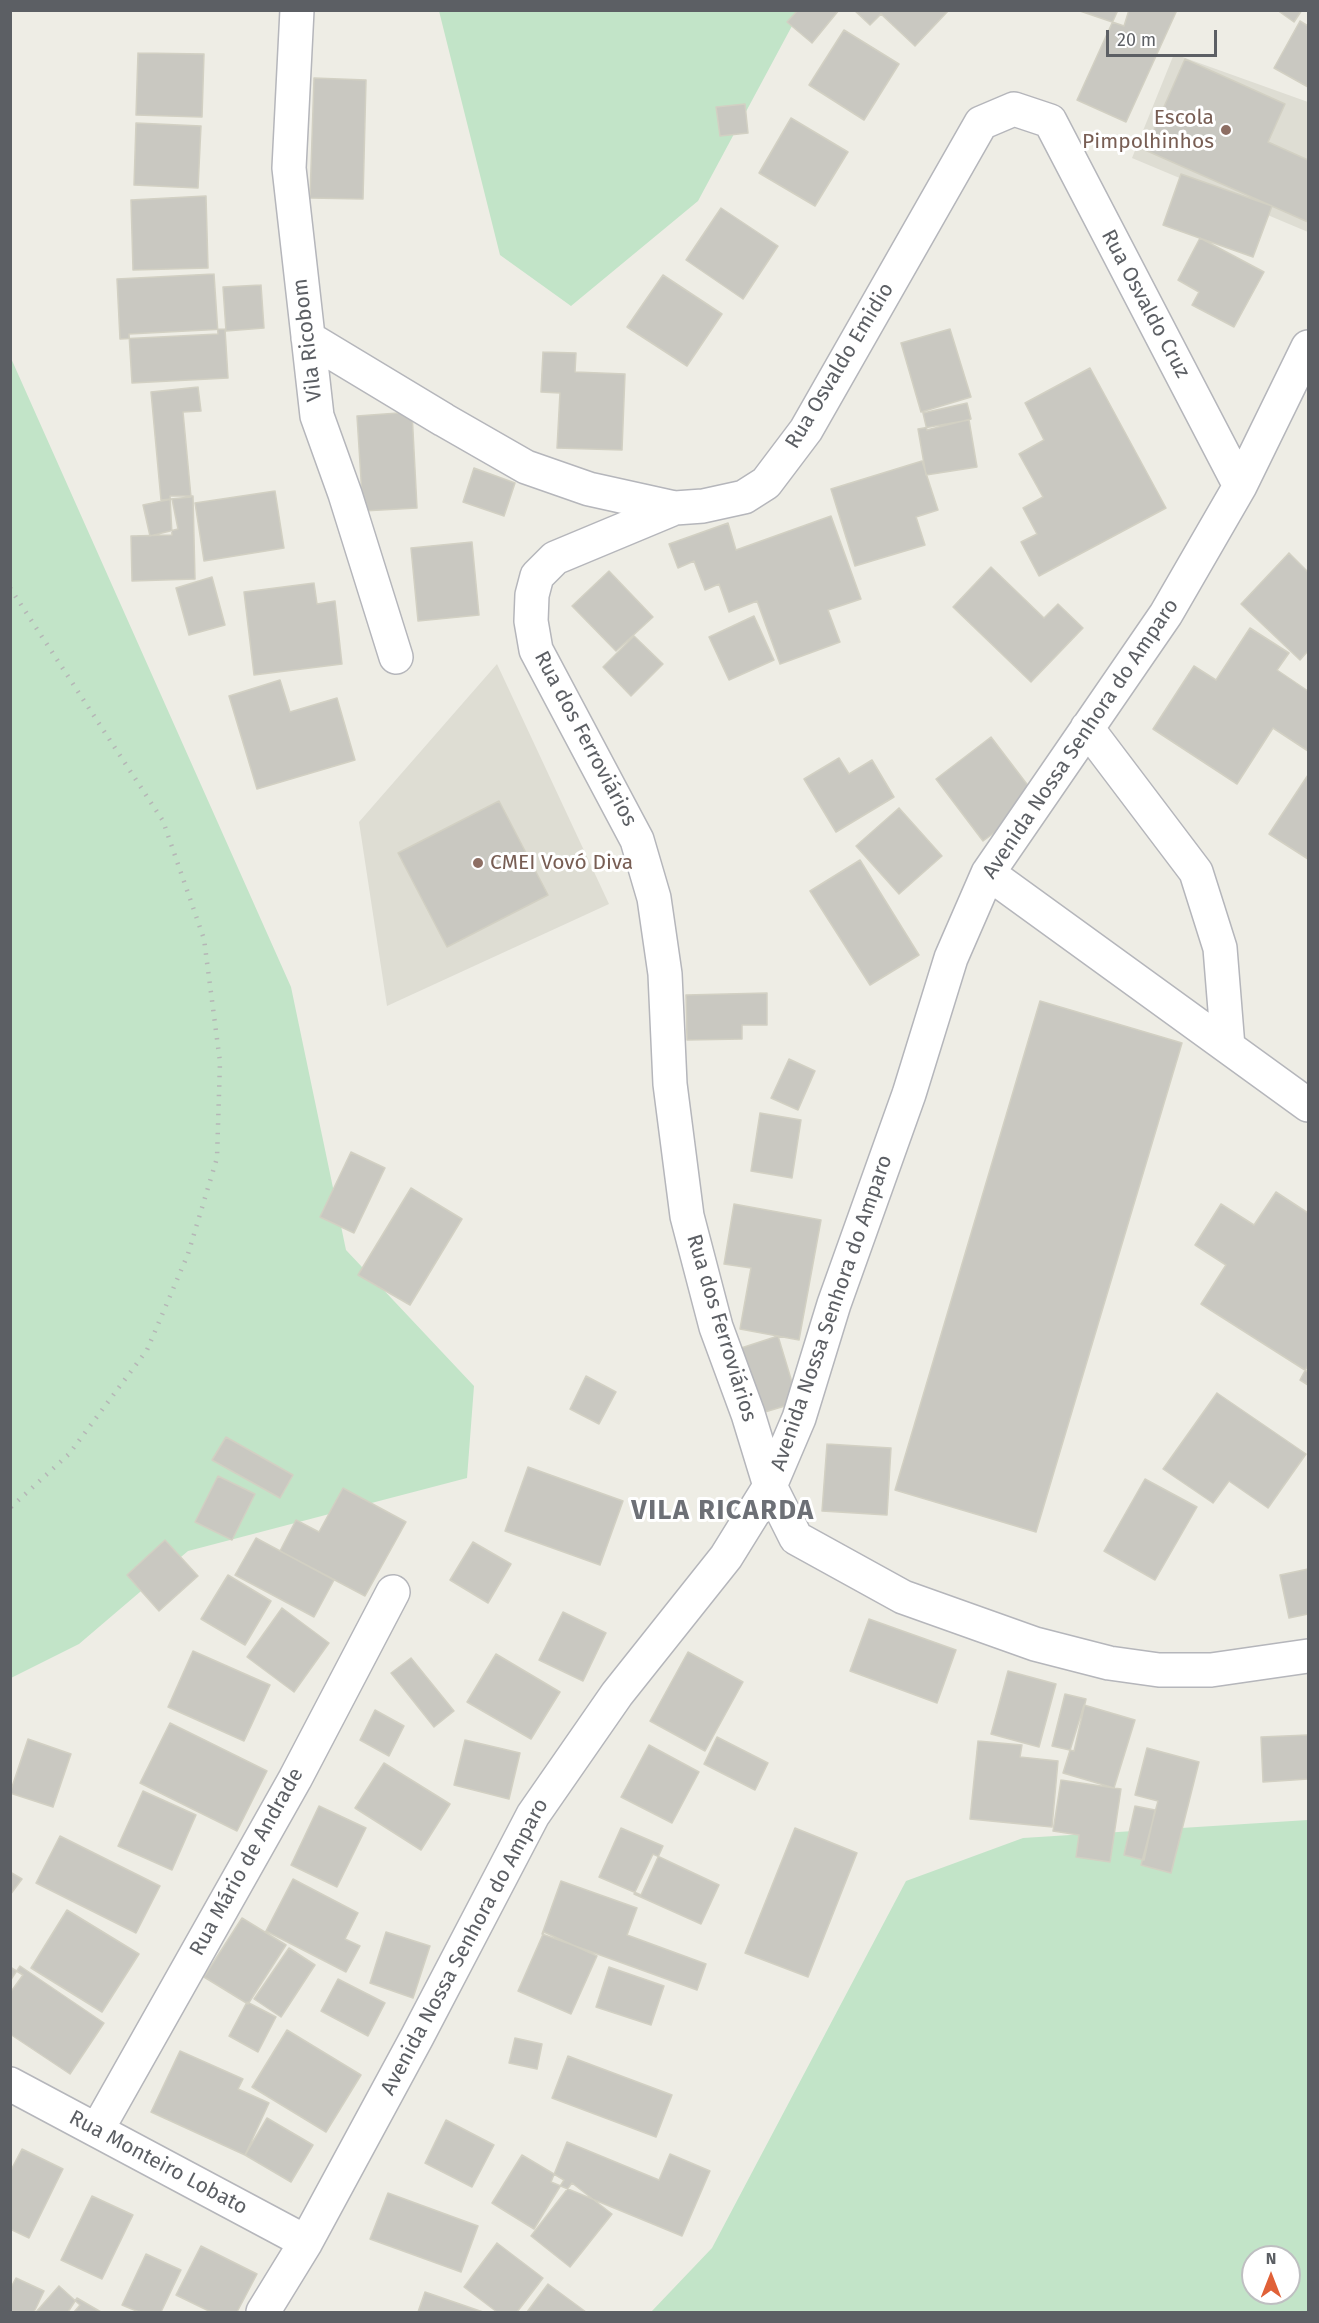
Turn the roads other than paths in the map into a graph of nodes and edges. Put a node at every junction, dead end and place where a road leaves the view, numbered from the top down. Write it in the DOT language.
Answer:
graph roads {
  1 [pos="297,10"];
  2 [pos="1050,122"];
  3 [pos="308,338"];
  4 [pos="1308,347"];
  5 [pos="1240,486"];
  6 [pos="675,508"];
  7 [pos="396,657"];
  8 [pos="1087,728"];
  9 [pos="988,873"];
  10 [pos="1228,1047"];
  11 [pos="1308,1105"];
  12 [pos="770,1486"];
  13 [pos="393,1592"];
  14 [pos="1308,1656"];
  15 [pos="10,2084"];
  16 [pos="97,2130"];
  17 [pos="306,2242"];
  18 [pos="263,2313"];
  1 -- 3 [label="street, Vila Ricobom"];
  2 -- 5 [label="street, Rua Osvaldo Cruz"];
  2 -- 6 [label="street, Rua Osvaldo Emidio"];
  3 -- 6 [label="street, Rua Osvaldo Emidio"];
  3 -- 7 [label="street, Vila Ricobom"];
  4 -- 5 [label="street, Avenida Nossa Senhora do Amparo"];
  5 -- 8 [label="street, Avenida Nossa Senhora do Amparo"];
  6 -- 12 [label="street, Rua dos Ferroviários"];
  8 -- 9 [label="street, Avenida Nossa Senhora do Amparo"];
  8 -- 10 [label="street"];
  9 -- 10 [label="street"];
  9 -- 12 [label="street, Avenida Nossa Senhora do Amparo"];
  10 -- 11 [label="street"];
  12 -- 14 [label="street, Rua dos Ferroviários"];
  12 -- 17 [label="street, Avenida Nossa Senhora do Amparo"];
  13 -- 16 [label="street, Rua Mário de Andrade"];
  15 -- 16 [label="street, Rua Monteiro Lobato"];
  16 -- 17 [label="street, Rua Monteiro Lobato"];
  17 -- 18 [label="street, Avenida Nossa Senhora do Amparo"];
}
